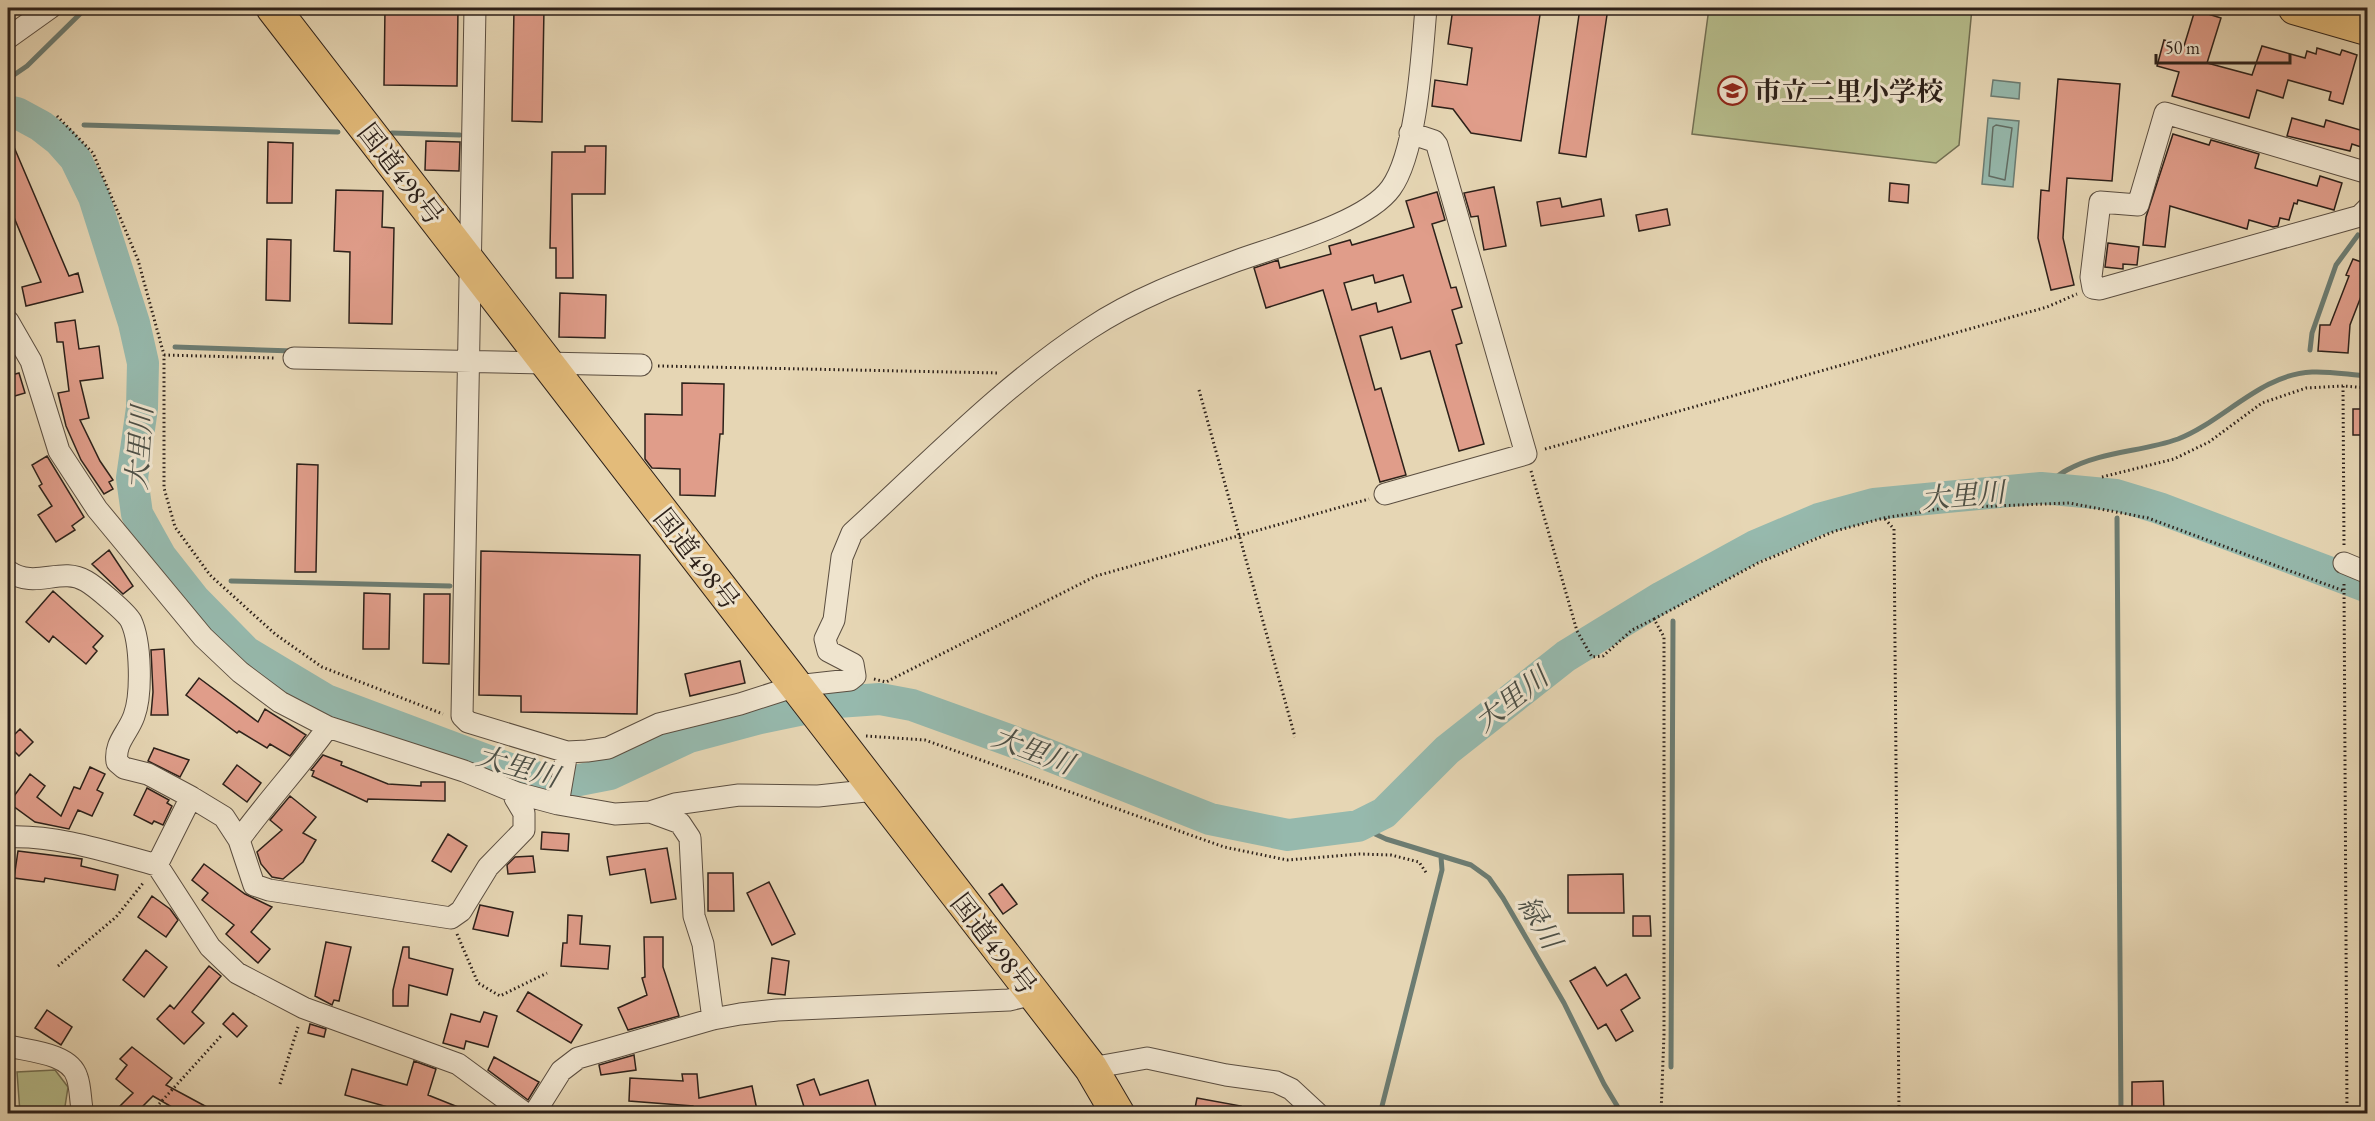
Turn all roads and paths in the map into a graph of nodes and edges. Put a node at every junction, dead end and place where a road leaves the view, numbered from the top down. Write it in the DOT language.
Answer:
graph roads {
  1 [pos="50,8"];
  2 [pos="273,8"];
  3 [pos="475,8"];
  4 [pos="1426,8"];
  5 [pos="2295,8"];
  6 [pos="2367,29"];
  7 [pos="8,38"];
  8 [pos="57,116"];
  9 [pos="1410,133"];
  10 [pos="2367,173"];
  11 [pos="2365,217"];
  12 [pos="469,261"];
  13 [pos="2092,288"];
  14 [pos="8,321"];
  15 [pos="164,355"];
  16 [pos="294,358"];
  17 [pos="467,362"];
  18 [pos="546,363"];
  19 [pos="641,365"];
  20 [pos="1027,373"];
  21 [pos="2343,386"];
  22 [pos="2367,388"];
  23 [pos="1199,390"];
  24 [pos="1526,454"];
  25 [pos="2102,477"];
  26 [pos="1385,494"];
  27 [pos="1884,518"];
  28 [pos="1240,535"];
  29 [pos="2344,563"];
  30 [pos="8,571"];
  31 [pos="2367,573"];
  32 [pos="1654,619"];
  33 [pos="855,676"];
  34 [pos="796,686"];
  35 [pos="462,716"];
  36 [pos="328,727"];
  37 [pos="1295,737"];
  38 [pos="856,743"];
  39 [pos="567,752"];
  40 [pos="876,790"];
  41 [pos="518,792"];
  42 [pos="191,797"];
  43 [pos="558,804"];
  44 [pos="650,812"];
  45 [pos="8,837"];
  46 [pos="239,840"];
  47 [pos="157,865"];
  48 [pos="1427,874"];
  49 [pos="451,918"];
  50 [pos="58,966"];
  51 [pos="547,973"];
  52 [pos="1034,994"];
  53 [pos="304,1008"];
  54 [pos="713,1019"];
  55 [pos="221,1036"];
  56 [pos="8,1046"];
  57 [pos="1090,1068"];
  58 [pos="280,1084"];
  59 [pos="83,1113"];
  60 [pos="150,1113"];
  61 [pos="526,1113"];
  62 [pos="534,1113"];
  63 [pos="1118,1113"];
  64 [pos="1318,1113"];
  65 [pos="1661,1113"];
  66 [pos="1899,1113"];
  67 [pos="2347,1113"];
  1 -- 7 [label="street"];
  2 -- 12 [label="highway, 国道498号"];
  3 -- 12 [label="street"];
  4 -- 9 [label="street"];
  5 -- 6 [label="highway"];
  8 -- 15 [label="path"];
  9 -- 20 [label="street"];
  9 -- 24 [label="street"];
  10 -- 13 [label="street"];
  11 -- 13 [label="street"];
  12 -- 17 [label="street"];
  12 -- 18 [label="highway, 国道498号"];
  13 -- 24 [label="path"];
  14 -- 36 [label="street"];
  15 -- 16 [label="path"];
  15 -- 35 [label="path"];
  16 -- 17 [label="street"];
  17 -- 18 [label="street"];
  17 -- 35 [label="street"];
  18 -- 19 [label="street"];
  18 -- 34 [label="highway, 国道498号"];
  19 -- 20 [label="path"];
  20 -- 33 [label="street"];
  21 -- 22 [label="path"];
  21 -- 25 [label="path"];
  21 -- 29 [label="path"];
  23 -- 28 [label="path"];
  24 -- 26 [label="street"];
  24 -- 32 [label="path"];
  26 -- 28 [label="path"];
  27 -- 32 [label="path"];
  27 -- 66 [label="path"];
  27 -- 67 [label="path"];
  28 -- 33 [label="path"];
  28 -- 37 [label="path"];
  29 -- 31 [label="street"];
  30 -- 42 [label="street"];
  32 -- 65 [label="path"];
  33 -- 34 [label="street"];
  34 -- 38 [label="highway, 国道498号"];
  34 -- 39 [label="street"];
  35 -- 39 [label="street"];
  36 -- 41 [label="street"];
  36 -- 46 [label="street"];
  38 -- 40 [label="highway, 国道498号"];
  38 -- 48 [label="path"];
  39 -- 43 [label="street"];
  40 -- 44 [label="street"];
  40 -- 52 [label="highway, 国道498号"];
  41 -- 43 [label="street"];
  41 -- 49 [label="street"];
  42 -- 46 [label="street"];
  42 -- 47 [label="street"];
  43 -- 44 [label="street"];
  44 -- 54 [label="street"];
  45 -- 47 [label="street"];
  46 -- 49 [label="street"];
  47 -- 50 [label="path"];
  47 -- 53 [label="street"];
  49 -- 51 [label="path"];
  52 -- 54 [label="street"];
  52 -- 57 [label="highway, 国道498号"];
  53 -- 58 [label="path"];
  53 -- 61 [label="street"];
  54 -- 62 [label="street"];
  55 -- 60 [label="path"];
  56 -- 59 [label="street"];
  57 -- 63 [label="highway, 国道498号"];
  57 -- 64 [label="street"];
}
